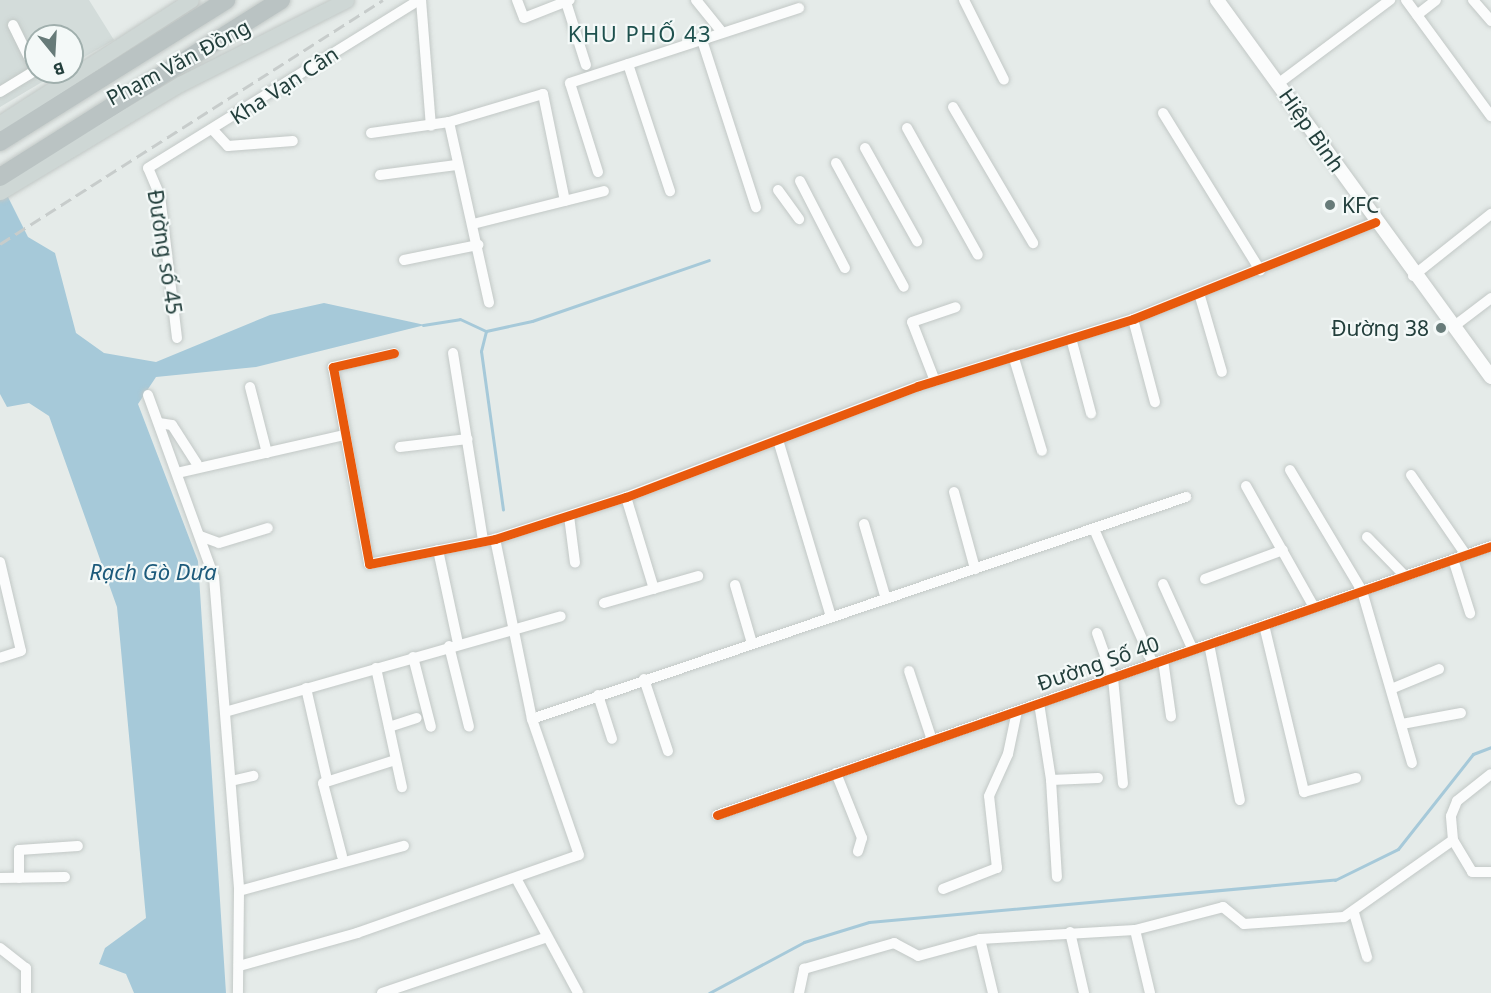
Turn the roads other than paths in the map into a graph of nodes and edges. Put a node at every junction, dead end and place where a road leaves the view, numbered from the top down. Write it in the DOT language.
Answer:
graph roads {
  1 [pos="191,0"];
  2 [pos="226,0"];
  3 [pos="281,0"];
  4 [pos="346,0"];
  5 [pos="420,0"];
  6 [pos="517,0"];
  7 [pos="696,0"];
  8 [pos="964,0"];
  9 [pos="1217,0"];
  10 [pos="1390,0"];
  11 [pos="1406,0"];
  12 [pos="1436,0"];
  13 [pos="1473,0"];
  14 [pos="568,1"];
  15 [pos="799,8"];
  16 [pos="1417,15"];
  17 [pos="1491,21"];
  18 [pos="13,25"];
  19 [pos="721,31"];
  20 [pos="701,37"];
  21 [pos="24,47"];
  22 [pos="628,64"];
  23 [pos="84,65"];
  24 [pos="586,65"];
  25 [pos="24,77"];
  26 [pos="1004,80"];
  27 [pos="1279,82"];
  28 [pos="58,84"];
  29 [pos="0,92"];
  30 [pos="953,107"];
  31 [pos="1163,113"];
  32 [pos="1491,116"];
  33 [pos="449,122"];
  34 [pos="110,124"];
  35 [pos="431,126"];
  36 [pos="907,128"];
  37 [pos="3,130"];
  38 [pos="213,130"];
  39 [pos="371,133"];
  40 [pos="292,141"];
  41 [pos="54,144"];
  42 [pos="865,148"];
  43 [pos="836,163"];
  44 [pos="31,164"];
  45 [pos="456,165"];
  46 [pos="148,168"];
  47 [pos="598,172"];
  48 [pos="380,175"];
  49 [pos="0,177"];
  50 [pos="800,181"];
  51 [pos="670,190"];
  52 [pos="778,190"];
  53 [pos="604,191"];
  54 [pos="0,192"];
  55 [pos="565,201"];
  56 [pos="756,207"];
  57 [pos="1491,214"];
  58 [pos="799,219"];
  59 [pos="1375,222"];
  60 [pos="473,224"];
  61 [pos="917,241"];
  62 [pos="1033,243"];
  63 [pos="478,245"];
  64 [pos="978,255"];
  65 [pos="404,260"];
  66 [pos="845,268"];
  67 [pos="1260,270"];
  68 [pos="1413,276"];
  69 [pos="904,286"];
  70 [pos="1199,293"];
  71 [pos="1491,298"];
  72 [pos="489,303"];
  73 [pos="956,308"];
  74 [pos="1133,319"];
  75 [pos="1453,327"];
  76 [pos="177,338"];
  77 [pos="1071,338"];
  78 [pos="394,353"];
  79 [pos="453,353"];
  80 [pos="1013,355"];
  81 [pos="1222,372"];
  82 [pos="1491,377"];
  83 [pos="935,381"];
  84 [pos="250,387"];
  85 [pos="148,395"];
  86 [pos="1155,402"];
  87 [pos="1091,413"];
  88 [pos="159,423"];
  89 [pos="344,435"];
  90 [pos="468,439"];
  91 [pos="778,440"];
  92 [pos="400,447"];
  93 [pos="1042,451"];
  94 [pos="267,453"];
  95 [pos="197,464"];
  96 [pos="1290,470"];
  97 [pos="177,473"];
  98 [pos="1411,475"];
  99 [pos="1246,486"];
  100 [pos="954,492"];
  101 [pos="626,497"];
  102 [pos="1186,497"];
  103 [pos="569,516"];
  104 [pos="864,524"];
  105 [pos="268,528"];
  106 [pos="1094,530"];
  107 [pos="200,536"];
  108 [pos="1367,537"];
  109 [pos="495,539"];
  110 [pos="483,541"];
  111 [pos="1491,546"];
  112 [pos="438,550"];
  113 [pos="1283,550"];
  114 [pos="1466,555"];
  115 [pos="1453,559"];
  116 [pos="0,562"];
  117 [pos="575,563"];
  118 [pos="975,569"];
  119 [pos="699,576"];
  120 [pos="1406,576"];
  121 [pos="1205,579"];
  122 [pos="1163,584"];
  123 [pos="735,585"];
  124 [pos="654,589"];
  125 [pos="1362,591"];
  126 [pos="886,599"];
  127 [pos="604,603"];
  128 [pos="1314,608"];
  129 [pos="1470,613"];
  130 [pos="561,616"];
  131 [pos="831,617"];
  132 [pos="1264,625"];
  133 [pos="512,627"];
  134 [pos="1097,633"];
  135 [pos="753,643"];
  136 [pos="453,644"];
  137 [pos="1209,644"];
  138 [pos="1193,650"];
  139 [pos="413,657"];
  140 [pos="0,658"];
  141 [pos="1158,662"];
  142 [pos="376,668"];
  143 [pos="1439,669"];
  144 [pos="909,671"];
  145 [pos="1113,678"];
  146 [pos="644,679"];
  147 [pos="306,688"];
  148 [pos="1391,689"];
  149 [pos="598,695"];
  150 [pos="1039,703"];
  151 [pos="1017,711"];
  152 [pos="225,712"];
  153 [pos="1461,713"];
  154 [pos="1171,716"];
  155 [pos="417,718"];
  156 [pos="532,719"];
  157 [pos="1401,724"];
  158 [pos="389,727"];
  159 [pos="431,727"];
  160 [pos="469,728"];
  161 [pos="612,739"];
  162 [pos="932,740"];
  163 [pos="668,751"];
  164 [pos="395,760"];
  165 [pos="1412,763"];
  166 [pos="836,773"];
  167 [pos="1491,774"];
  168 [pos="253,777"];
  169 [pos="1098,778"];
  170 [pos="1356,778"];
  171 [pos="327,780"];
  172 [pos="1051,780"];
  173 [pos="231,781"];
  174 [pos="1123,784"];
  175 [pos="402,787"];
  176 [pos="1240,800"];
  177 [pos="717,815"];
  178 [pos="1453,840"];
  179 [pos="78,846"];
  180 [pos="404,846"];
  181 [pos="858,851"];
  182 [pos="342,856"];
  183 [pos="1491,872"];
  184 [pos="65,877"];
  185 [pos="1057,877"];
  186 [pos="0,878"];
  187 [pos="19,878"];
  188 [pos="518,880"];
  189 [pos="943,890"];
  190 [pos="239,891"];
  191 [pos="1354,913"];
  192 [pos="1135,930"];
  193 [pos="1070,932"];
  194 [pos="547,937"];
  195 [pos="980,939"];
  196 [pos="0,948"];
  197 [pos="1367,957"];
  198 [pos="239,966"];
  199 [pos="26,993"];
  200 [pos="238,993"];
  201 [pos="382,993"];
  202 [pos="578,993"];
  203 [pos="799,993"];
  204 [pos="993,993"];
  205 [pos="1084,993"];
  206 [pos="1150,993"];
  1 -- 23 [label="main road, Phạm Văn Đồng"];
  2 -- 37 [label="highway, Phạm Văn Đồng"];
  3 -- 41 [label="highway, Phạm Văn Đồng"];
  4 -- 34 [label="main road, Phạm Văn Đồng"];
  5 -- 35 [label="street"];
  5 -- 38 [label="street, Kha Vạn Cân"];
  6 -- 14 [label="street"];
  7 -- 19 [label="street"];
  8 -- 26 [label="street"];
  9 -- 27 [label="main road, Hiệp Bình"];
  10 -- 27 [label="street"];
  11 -- 16 [label="street"];
  12 -- 16 [label="street"];
  13 -- 17 [label="street"];
  14 -- 24 [label="street"];
  15 -- 19 [label="street"];
  16 -- 32 [label="street"];
  18 -- 21 [label="street"];
  19 -- 20 [label="street"];
  20 -- 22 [label="street"];
  20 -- 56 [label="street"];
  22 -- 47 [label="street"];
  22 -- 51 [label="street"];
  25 -- 29 [label="street"];
  27 -- 59 [label="main road, Hiệp Bình"];
  28 -- 37 [label="main road, Phạm Văn Đồng"];
  30 -- 62 [label="street"];
  31 -- 67 [label="street"];
  33 -- 35 [label="street"];
  33 -- 45 [label="street"];
  33 -- 55 [label="street"];
  34 -- 41 [label="main road"];
  34 -- 44 [label="main road, Phạm Văn Đồng"];
  35 -- 39 [label="street"];
  36 -- 64 [label="street"];
  38 -- 40 [label="street"];
  38 -- 46 [label="street, Kha Vạn Cân"];
  41 -- 44 [label="highway, Phạm Văn Đồng"];
  42 -- 61 [label="street"];
  43 -- 69 [label="street"];
  44 -- 49 [label="highway, Phạm Văn Đồng"];
  44 -- 54 [label="main road, Phạm Văn Đồng"];
  45 -- 48 [label="street"];
  45 -- 60 [label="street"];
  46 -- 76 [label="street, Đường số 45"];
  50 -- 66 [label="street"];
  52 -- 58 [label="street"];
  53 -- 55 [label="street"];
  55 -- 60 [label="street"];
  57 -- 68 [label="street"];
  59 -- 67 [label="street"];
  59 -- 68 [label="main road, Hiệp Bình"];
  60 -- 63 [label="street"];
  63 -- 65 [label="street"];
  63 -- 72 [label="street"];
  67 -- 70 [label="street"];
  68 -- 75 [label="main road, Hiệp Bình"];
  70 -- 74 [label="street"];
  70 -- 81 [label="street"];
  71 -- 75 [label="street"];
  73 -- 83 [label="street"];
  74 -- 77 [label="street"];
  74 -- 86 [label="street"];
  75 -- 82 [label="main road, Hiệp Bình"];
  77 -- 80 [label="street"];
  77 -- 87 [label="street"];
  78 -- 89 [label="street"];
  79 -- 90 [label="street"];
  80 -- 83 [label="street"];
  80 -- 93 [label="street"];
  83 -- 91 [label="street"];
  84 -- 94 [label="street"];
  85 -- 88 [label="street"];
  88 -- 95 [label="street"];
  88 -- 97 [label="street"];
  89 -- 94 [label="street"];
  89 -- 112 [label="street"];
  90 -- 92 [label="street"];
  90 -- 110 [label="street"];
  91 -- 101 [label="street"];
  91 -- 131 [label="street"];
  94 -- 95 [label="street"];
  95 -- 97 [label="street"];
  96 -- 125 [label="street"];
  97 -- 107 [label="street"];
  98 -- 114 [label="street"];
  99 -- 113 [label="street"];
  100 -- 118 [label="street"];
  101 -- 103 [label="street"];
  101 -- 124 [label="street"];
  102 -- 106 [label="street"];
  103 -- 109 [label="street"];
  103 -- 117 [label="street"];
  104 -- 126 [label="street"];
  105 -- 107 [label="street"];
  106 -- 118 [label="street"];
  106 -- 141 [label="street"];
  107 -- 152 [label="street"];
  108 -- 120 [label="street"];
  109 -- 110 [label="street"];
  109 -- 133 [label="street"];
  110 -- 112 [label="street"];
  111 -- 114 [label="street, Đường Số 40"];
  112 -- 136 [label="street"];
  113 -- 121 [label="street"];
  113 -- 128 [label="street"];
  114 -- 115 [label="street, Đường Số 40"];
  115 -- 120 [label="street, Đường Số 40"];
  115 -- 129 [label="street"];
  116 -- 140 [label="street"];
  118 -- 126 [label="street"];
  119 -- 124 [label="street"];
  120 -- 125 [label="street, Đường Số 40"];
  122 -- 138 [label="street"];
  123 -- 135 [label="street"];
  124 -- 127 [label="street"];
  125 -- 128 [label="street, Đường Số 40"];
  125 -- 148 [label="street"];
  126 -- 131 [label="street"];
  128 -- 132 [label="street, Đường Số 40"];
  130 -- 133 [label="street"];
  131 -- 135 [label="street"];
  132 -- 137 [label="street, Đường Số 40"];
  132 -- 170 [label="street"];
  133 -- 136 [label="street"];
  133 -- 156 [label="street"];
  134 -- 145 [label="street"];
  135 -- 146 [label="street"];
  136 -- 139 [label="street"];
  136 -- 160 [label="street"];
  137 -- 138 [label="street, Đường Số 40"];
  137 -- 176 [label="street"];
  138 -- 141 [label="street, Đường Số 40"];
  139 -- 142 [label="street"];
  139 -- 159 [label="street"];
  141 -- 145 [label="street, Đường Số 40"];
  141 -- 154 [label="street"];
  142 -- 147 [label="street"];
  142 -- 158 [label="street"];
  143 -- 148 [label="street"];
  144 -- 162 [label="street"];
  145 -- 150 [label="street, Đường Số 40"];
  145 -- 174 [label="street"];
  146 -- 149 [label="street"];
  146 -- 163 [label="street"];
  147 -- 152 [label="street"];
  147 -- 171 [label="street"];
  148 -- 157 [label="street"];
  149 -- 156 [label="street"];
  149 -- 161 [label="street"];
  150 -- 151 [label="street, Đường Số 40"];
  150 -- 172 [label="street"];
  151 -- 162 [label="street, Đường Số 40"];
  151 -- 189 [label="street"];
  152 -- 173 [label="street"];
  153 -- 157 [label="street"];
  155 -- 158 [label="street"];
  156 -- 188 [label="street"];
  157 -- 165 [label="street"];
  158 -- 164 [label="street"];
  162 -- 166 [label="street, Đường Số 40"];
  164 -- 171 [label="street"];
  164 -- 175 [label="street"];
  166 -- 177 [label="street, Đường Số 40"];
  166 -- 181 [label="street"];
  167 -- 178 [label="street"];
  168 -- 173 [label="street"];
  169 -- 172 [label="street"];
  171 -- 182 [label="street"];
  172 -- 185 [label="street"];
  173 -- 190 [label="street"];
  178 -- 183 [label="street"];
  178 -- 191 [label="street"];
  179 -- 187 [label="street"];
  180 -- 190 [label="street"];
  184 -- 187 [label="street"];
  186 -- 187 [label="street"];
  188 -- 194 [label="street"];
  188 -- 198 [label="street"];
  190 -- 198 [label="street"];
  191 -- 192 [label="street"];
  191 -- 197 [label="street"];
  192 -- 193 [label="street"];
  192 -- 206 [label="street"];
  193 -- 195 [label="street"];
  193 -- 205 [label="street"];
  194 -- 201 [label="street"];
  194 -- 202 [label="street"];
  195 -- 203 [label="street"];
  195 -- 204 [label="street"];
  196 -- 199 [label="street"];
  198 -- 200 [label="street"];
}
